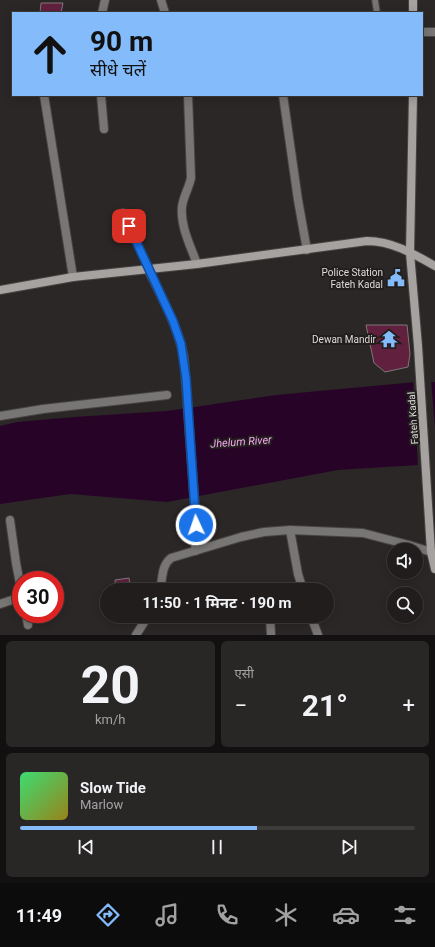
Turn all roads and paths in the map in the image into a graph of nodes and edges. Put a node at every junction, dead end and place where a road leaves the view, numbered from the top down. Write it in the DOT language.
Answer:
graph roads {
  1 [pos="105,0"];
  2 [pos="161,0"];
  3 [pos="375,0"];
  4 [pos="413,0"];
  5 [pos="102,12"];
  6 [pos="165,12"];
  7 [pos="377,12"];
  8 [pos="413,12"];
  9 [pos="423,32"];
  10 [pos="435,32"];
  11 [pos="44,96"];
  12 [pos="101,96"];
  13 [pos="188,96"];
  14 [pos="283,96"];
  15 [pos="413,96"];
  16 [pos="104,128"];
  17 [pos="123,212"];
  18 [pos="307,250"];
  19 [pos="410,253"];
  20 [pos="197,264"];
  21 [pos="435,266"];
  22 [pos="148,269"];
  23 [pos="73,277"];
  24 [pos="0,290"];
  25 [pos="166,395"];
  26 [pos="0,416"];
  27 [pos="10,520"];
  28 [pos="290,530"];
  29 [pos="195,551"];
  30 [pos="431,552"];
  31 [pos="434,566"];
  32 [pos="18,571"];
  33 [pos="161,583"];
  34 [pos="301,583"];
  35 [pos="12,599"];
  36 [pos="0,604"];
  37 [pos="144,623"];
  38 [pos="270,623"];
  39 [pos="314,623"];
  40 [pos="136,635"];
  41 [pos="271,635"];
  42 [pos="318,635"];
  1 -- 5 [label="street"];
  2 -- 6 [label="street"];
  3 -- 7 [label="lane"];
  4 -- 8 [label="street"];
  9 -- 10 [label="street"];
  11 -- 23 [label="street"];
  12 -- 16 [label="street"];
  13 -- 20 [label="street"];
  14 -- 18 [label="street"];
  15 -- 19 [label="street, Fateh Kadal"];
  17 -- 22 [label="lane"];
  18 -- 19 [label="street"];
  18 -- 20 [label="street"];
  19 -- 21 [label="street"];
  19 -- 30 [label="street, Fateh Kadal"];
  20 -- 22 [label="street"];
  22 -- 23 [label="street"];
  22 -- 29 [label="street"];
  23 -- 24 [label="street"];
  25 -- 26 [label="street"];
  27 -- 32 [label="street"];
  28 -- 29 [label="street"];
  28 -- 30 [label="street"];
  28 -- 34 [label="street"];
  29 -- 33 [label="street"];
  30 -- 31 [label="street, Fateh Kadal"];
  35 -- 36 [label="street"];
  37 -- 40 [label="street"];
  38 -- 41 [label="street"];
  39 -- 42 [label="street"];
}
